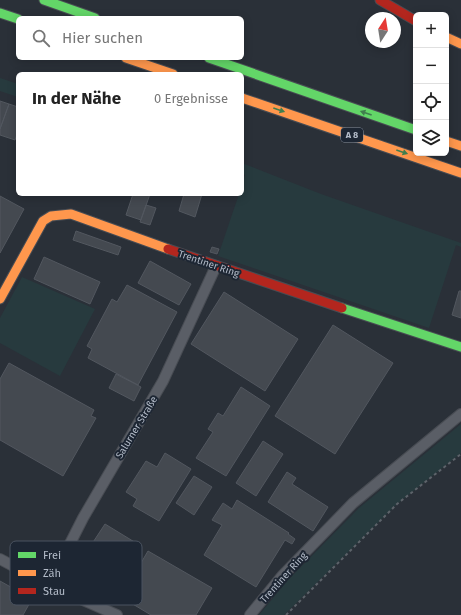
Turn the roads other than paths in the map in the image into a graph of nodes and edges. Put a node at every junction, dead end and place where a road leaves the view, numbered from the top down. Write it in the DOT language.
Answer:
graph roads {
  1 [pos="44,0"];
  2 [pos="380,0"];
  3 [pos="0,13"];
  4 [pos="89,16"];
  5 [pos="16,18"];
  6 [pos="413,19"];
  7 [pos="449,38"];
  8 [pos="461,44"];
  9 [pos="132,60"];
  10 [pos="215,60"];
  11 [pos="167,72"];
  12 [pos="244,99"];
  13 [pos="413,129"];
  14 [pos="449,142"];
  15 [pos="461,146"];
  16 [pos="461,173"];
  17 [pos="216,266"];
  18 [pos="0,299"];
  19 [pos="461,347"];
  20 [pos="461,414"];
  21 [pos="71,541"];
  22 [pos="0,559"];
  23 [pos="10,564"];
  24 [pos="94,605"];
  25 [pos="117,615"];
  26 [pos="250,615"];
  1 -- 4 [label="main road"];
  2 -- 6 [label="main road"];
  3 -- 5 [label="main road"];
  7 -- 8 [label="main road"];
  9 -- 11 [label="main road"];
  13 -- 10 [label="main road, one-way"];
  12 -- 16 [label="main road, A 8, one-way"];
  14 -- 15 [label="main road"];
  17 -- 18 [label="main road, Trentiner Ring"];
  17 -- 19 [label="main road, Trentiner Ring"];
  17 -- 21 [label="street, Salurner Straße"];
  20 -- 26 [label="street, Trentiner Ring"];
  22 -- 23 [label="street"];
  24 -- 25 [label="street"];
}
